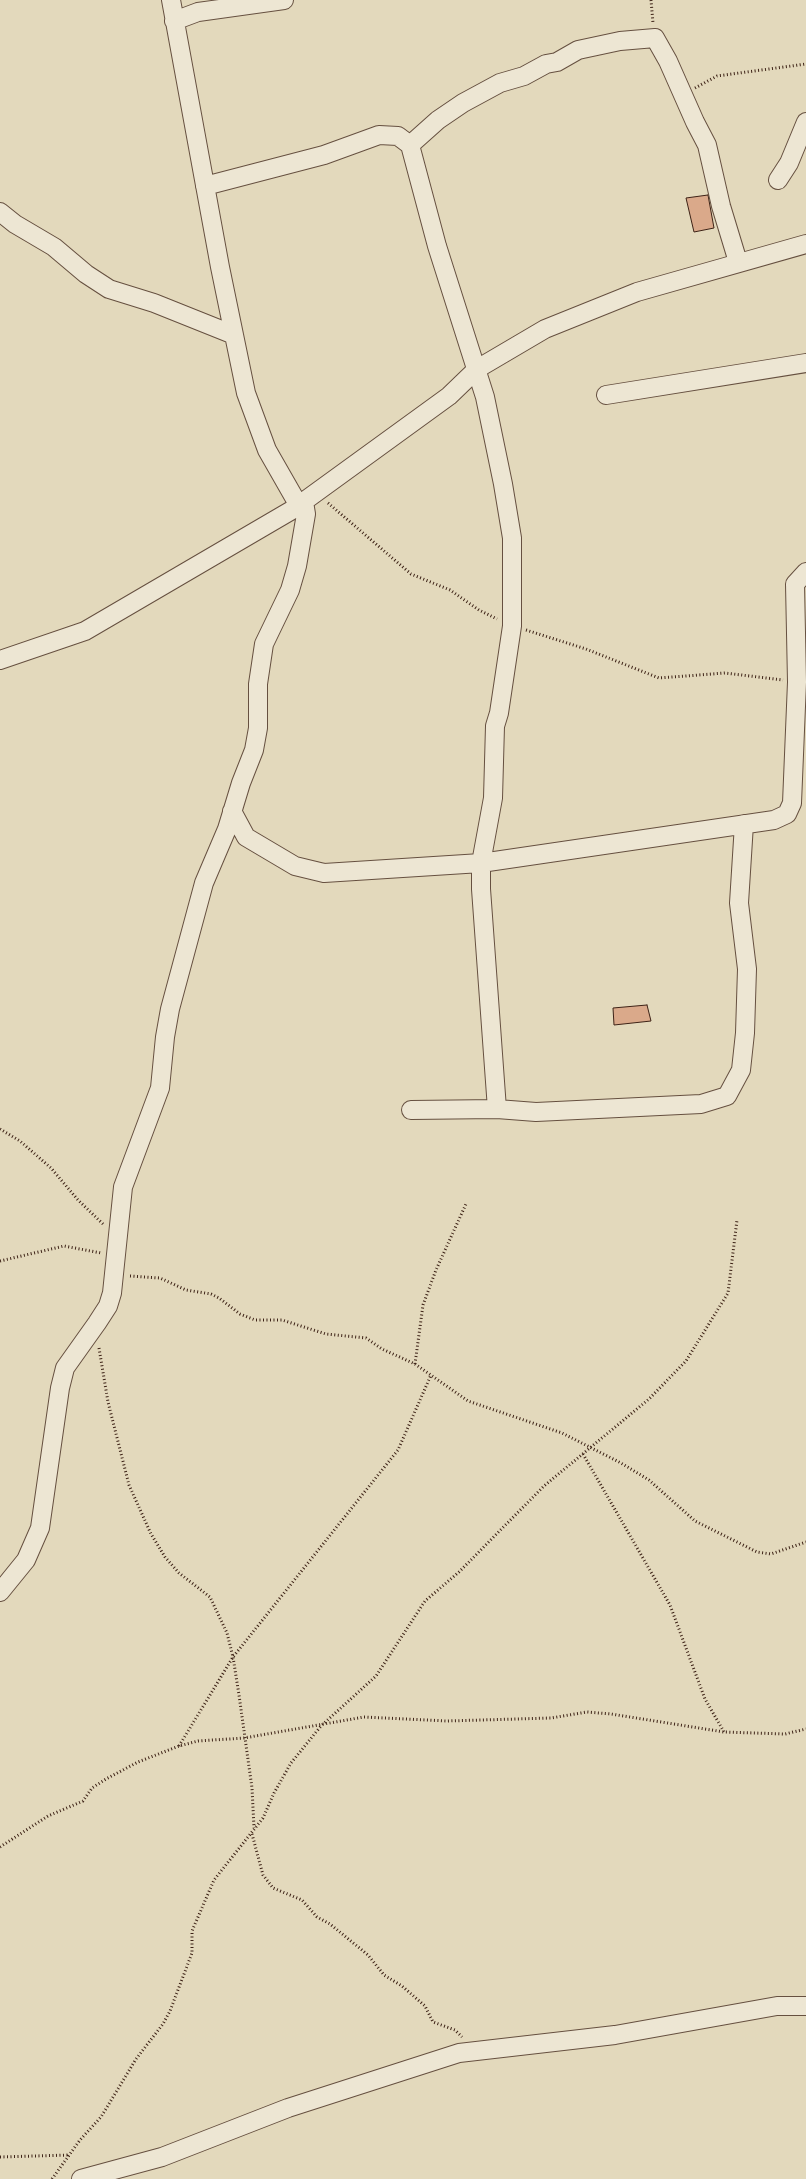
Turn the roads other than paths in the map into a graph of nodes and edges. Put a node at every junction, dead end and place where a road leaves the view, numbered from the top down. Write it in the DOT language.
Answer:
graph roads {
  1 [pos="171,0"];
  2 [pos="284,0"];
  3 [pos="174,21"];
  4 [pos="806,122"];
  5 [pos="410,145"];
  6 [pos="778,180"];
  7 [pos="205,186"];
  8 [pos="0,212"];
  9 [pos="806,244"];
  10 [pos="738,262"];
  11 [pos="234,335"];
  12 [pos="806,363"];
  13 [pos="477,369"];
  14 [pos="606,395"];
  15 [pos="306,500"];
  16 [pos="806,572"];
  17 [pos="0,660"];
  18 [pos="232,811"];
  19 [pos="744,824"];
  20 [pos="481,863"];
  21 [pos="496,1109"];
  22 [pos="411,1110"];
  23 [pos="0,1592"];
  24 [pos="806,2006"];
  25 [pos="81,2179"];
  1 -- 3 [label="street"];
  2 -- 3 [label="street"];
  3 -- 7 [label="street"];
  4 -- 6 [label="street"];
  5 -- 7 [label="street"];
  5 -- 10 [label="street"];
  5 -- 13 [label="street"];
  7 -- 11 [label="street"];
  8 -- 11 [label="street"];
  9 -- 10 [label="street"];
  10 -- 13 [label="street"];
  11 -- 15 [label="street"];
  12 -- 14 [label="street"];
  13 -- 15 [label="street"];
  13 -- 20 [label="street"];
  15 -- 17 [label="street"];
  15 -- 18 [label="street"];
  16 -- 19 [label="street"];
  18 -- 20 [label="street"];
  18 -- 23 [label="street"];
  19 -- 20 [label="street"];
  19 -- 21 [label="street"];
  20 -- 21 [label="street"];
  21 -- 22 [label="street"];
  24 -- 25 [label="street"];
}
